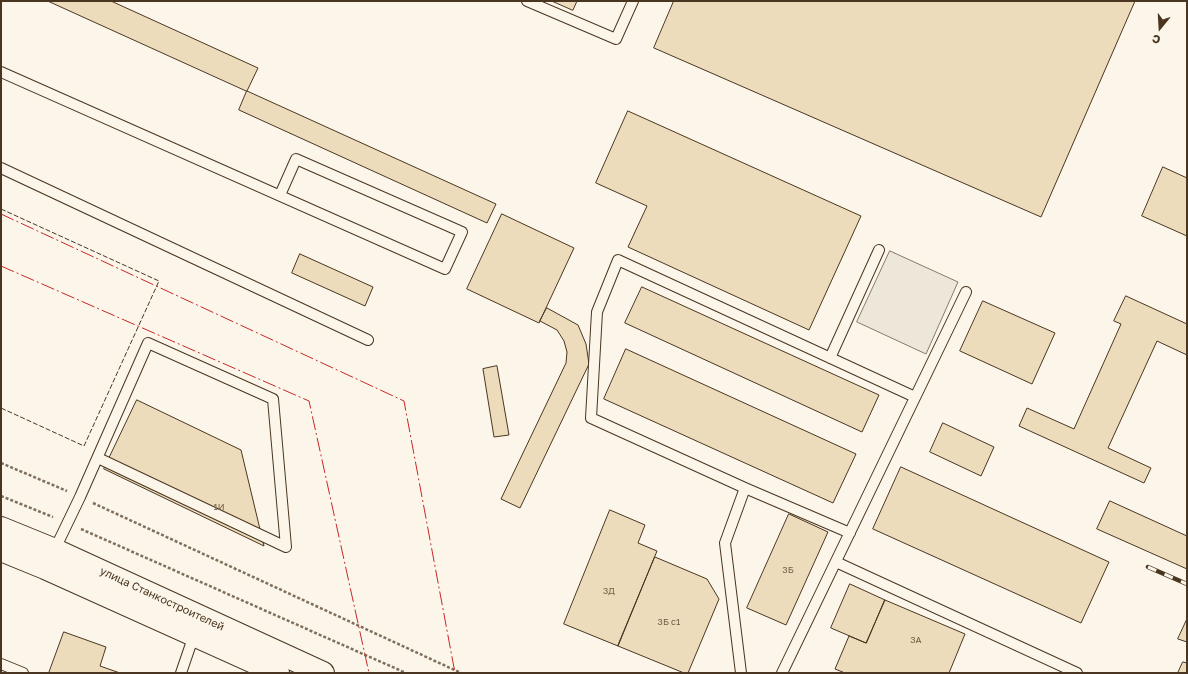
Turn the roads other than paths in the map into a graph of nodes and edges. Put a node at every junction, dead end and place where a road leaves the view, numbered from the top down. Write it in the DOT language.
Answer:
graph roads {
  1 [pos="527,1"];
  2 [pos="633,1"];
  3 [pos="1,72"];
  4 [pos="1,168"];
  5 [pos="280,195"];
  6 [pos="879,250"];
  7 [pos="966,292"];
  8 [pos="368,340"];
  9 [pos="830,358"];
  10 [pos="916,397"];
  11 [pos="98,458"];
  12 [pos="745,488"];
  13 [pos="1,528"];
  14 [pos="850,533"];
  15 [pos="1,550"];
  16 [pos="50,559"];
  17 [pos="836,562"];
  18 [pos="194,635"];
  19 [pos="1,664"];
  20 [pos="23,673"];
  21 [pos="181,673"];
  22 [pos="278,673"];
  23 [pos="323,673"];
  24 [pos="741,673"];
  25 [pos="782,673"];
  26 [pos="1077,673"];
  1 -- 2 [label="lane"];
  3 -- 5 [label="lane"];
  4 -- 8 [label="lane"];
  5 -- 5 [label="lane"];
  6 -- 9 [label="lane"];
  7 -- 10 [label="lane"];
  9 -- 10 [label="lane"];
  9 -- 12 [label="lane"];
  10 -- 14 [label="lane"];
  11 -- 11 [label="lane"];
  11 -- 16 [label="lane"];
  12 -- 14 [label="lane"];
  12 -- 24 [label="lane"];
  13 -- 16 [label="main road, улица Станкостроителей"];
  14 -- 17 [label="lane"];
  15 -- 16 [label="main road, улица Станкостроителей"];
  16 -- 18 [label="main road, улица Станкостроителей"];
  16 -- 23 [label="main road, улица Станкостроителей"];
  17 -- 25 [label="lane"];
  17 -- 26 [label="lane"];
  18 -- 21 [label="lane"];
  18 -- 22 [label="main road, улица Станкостроителей"];
  19 -- 20 [label="lane"];
}
